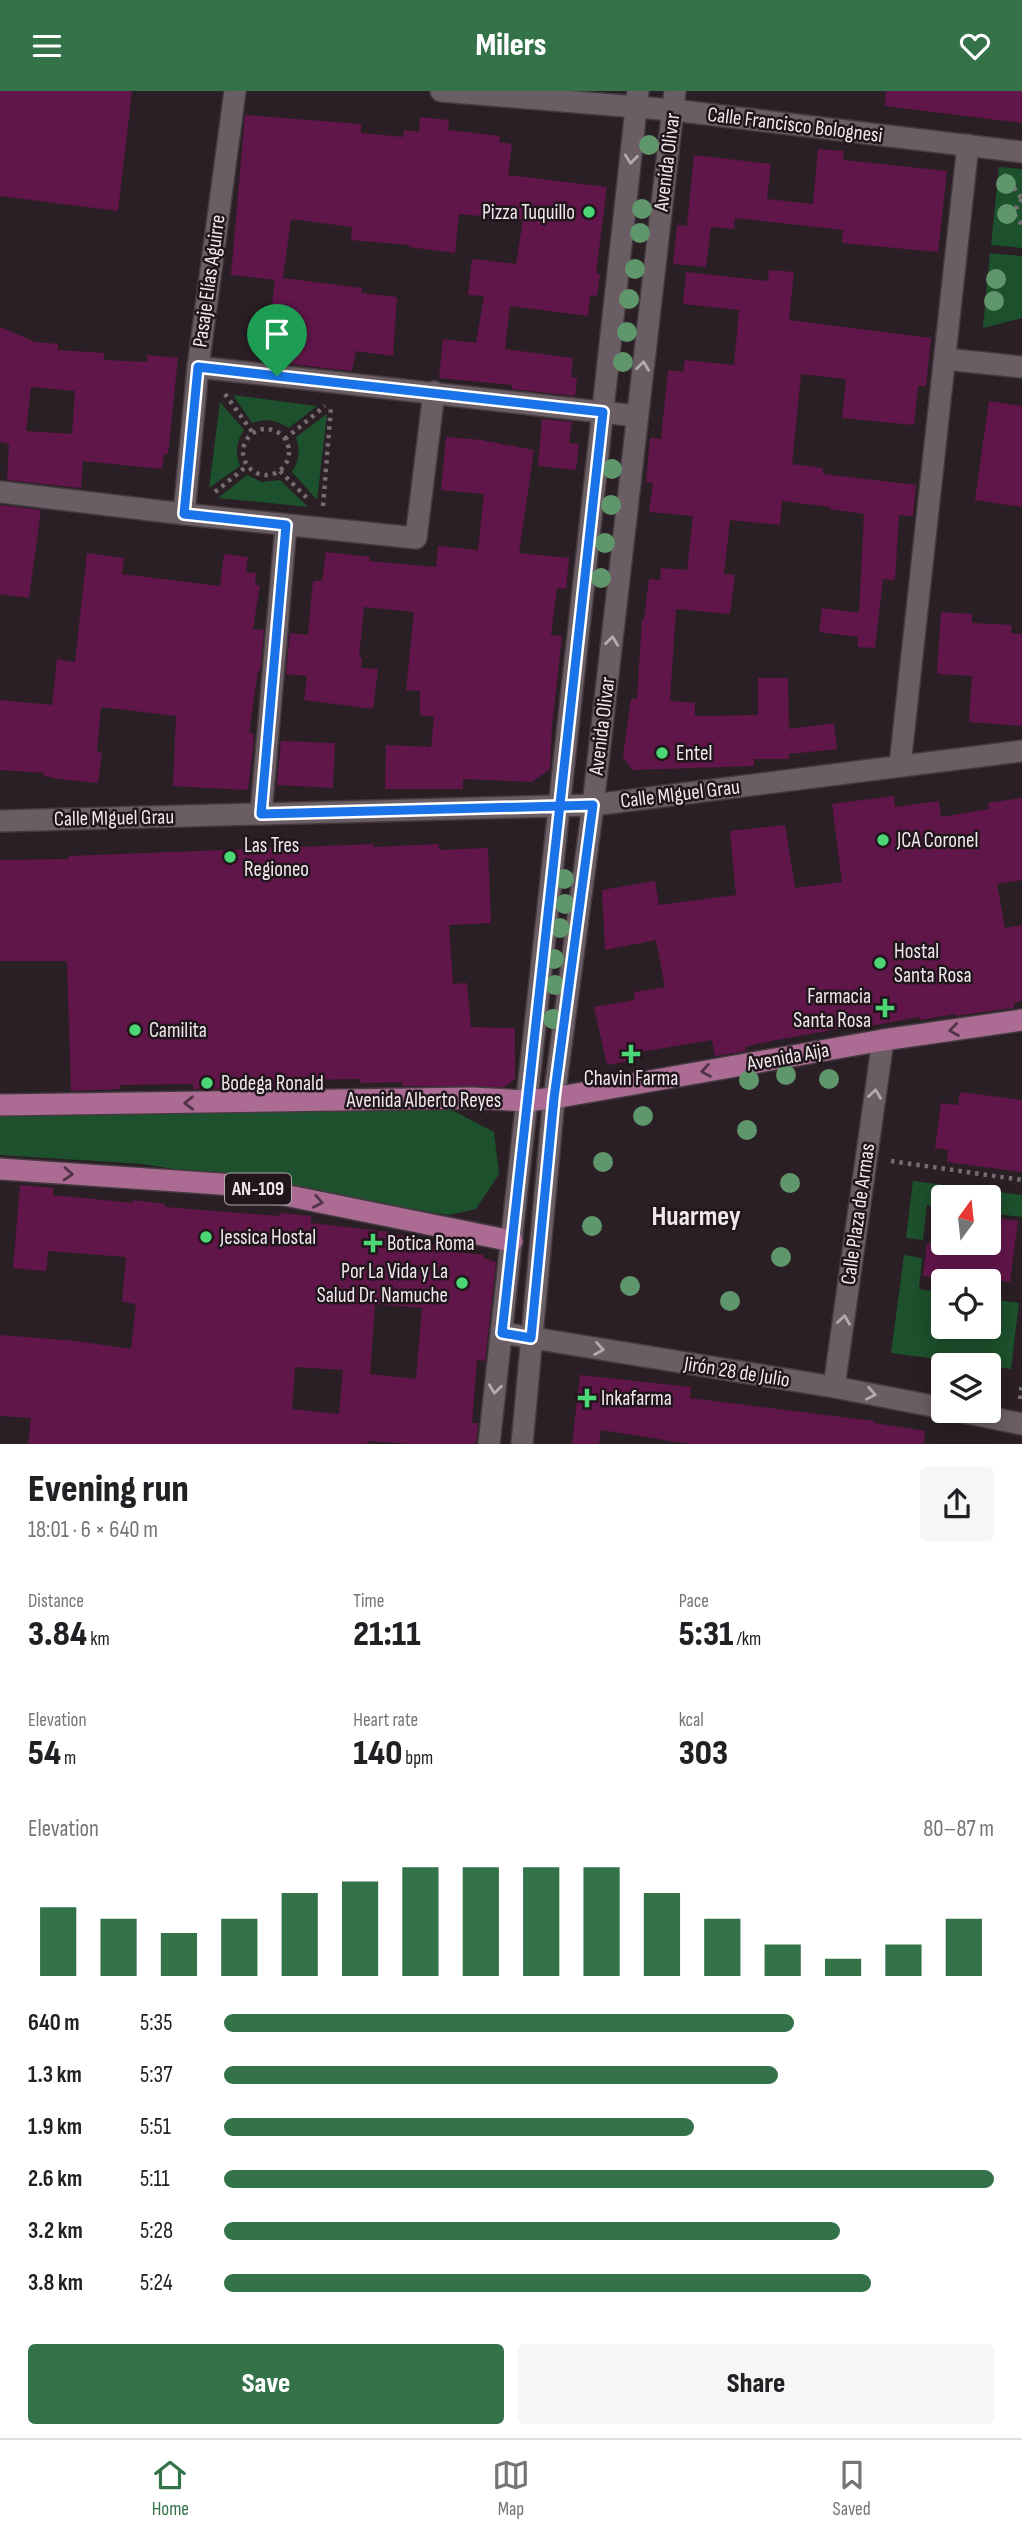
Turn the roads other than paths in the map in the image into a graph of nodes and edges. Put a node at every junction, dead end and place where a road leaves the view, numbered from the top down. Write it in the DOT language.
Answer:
graph roads {
  1 [pos="235,91"];
  2 [pos="441,91"];
  3 [pos="637,99"];
  4 [pos="674,100"];
  5 [pos="968,145"];
  6 [pos="1022,152"];
  7 [pos="945,359"];
  8 [pos="198,367"];
  9 [pos="1022,367"];
  10 [pos="434,392"];
  11 [pos="603,412"];
  12 [pos="637,416"];
  13 [pos="0,492"];
  14 [pos="184,514"];
  15 [pos="286,525"];
  16 [pos="1022,751"];
  17 [pos="900,765"];
  18 [pos="593,805"];
  19 [pos="561,806"];
  20 [pos="261,814"];
  21 [pos="0,821"];
  22 [pos="1022,1020"];
  23 [pos="883,1040"];
  24 [pos="554,1098"];
  25 [pos="526,1101"];
  26 [pos="0,1105"];
  27 [pos="0,1169"];
  28 [pos="512,1241"];
  29 [pos="502,1333"];
  30 [pos="531,1338"];
  31 [pos="834,1387"];
  32 [pos="931,1406"];
  33 [pos="1001,1420"];
  34 [pos="1022,1424"];
  35 [pos="489,1444"];
  36 [pos="522,1444"];
  1 -- 8 [label="street, Pasaje Elías Aguirre"];
  2 -- 3 [label="street, Calle Francisco Bolognesi"];
  3 -- 4 [label="street, Calle Francisco Bolognesi"];
  3 -- 11 [label="street, Avenida Olivar, one-way"];
  4 -- 5 [label="street, Calle Francisco Bolognesi"];
  12 -- 4 [label="street, Avenida Olivar, one-way"];
  5 -- 6 [label="street, Calle Francisco Bolognesi"];
  5 -- 7 [label="street"];
  7 -- 9 [label="street"];
  7 -- 17 [label="street"];
  8 -- 10 [label="street"];
  8 -- 14 [label="street, Pasaje Elías Aguirre"];
  10 -- 11 [label="street"];
  10 -- 15 [label="street"];
  11 -- 12 [label="street"];
  11 -- 19 [label="street, Avenida Olivar"];
  18 -- 12 [label="street, Avenida Olivar, one-way"];
  13 -- 14 [label="street"];
  14 -- 15 [label="street"];
  15 -- 20 [label="street"];
  16 -- 17 [label="street, Calle MIguel Grau"];
  17 -- 18 [label="street, Calle MIguel Grau"];
  18 -- 19 [label="street, Calle MIguel Grau"];
  18 -- 24 [label="street, Avenida Olivar"];
  19 -- 20 [label="street, Calle MIguel Grau"];
  19 -- 25 [label="street, Avenida Olivar"];
  20 -- 21 [label="street, Calle MIguel Grau"];
  22 -- 23 [label="main road, Avenida Aija, one-way"];
  23 -- 24 [label="main road, Avenida Aija, one-way"];
  31 -- 23 [label="street, Calle Plaza de Armas, one-way"];
  24 -- 25 [label="main road, Avenida Alberto Reyes"];
  24 -- 30 [label="street, Avenida Olivar"];
  25 -- 26 [label="main road, Avenida Alberto Reyes, one-way"];
  25 -- 28 [label="street, Avenida Olivar"];
  27 -- 28 [label="main road, AN-109, one-way"];
  28 -- 29 [label="street, Avenida Olivar"];
  29 -- 30 [label="street, Jirón 28 de Julio"];
  29 -- 35 [label="street, Avenida Olivar, one-way"];
  30 -- 31 [label="street, Jirón 28 de Julio, one-way"];
  30 -- 36 [label="street, Avenida Olivar"];
  31 -- 32 [label="street, Jirón 28 de Julio, one-way"];
  33 -- 34 [label="street"];
}
